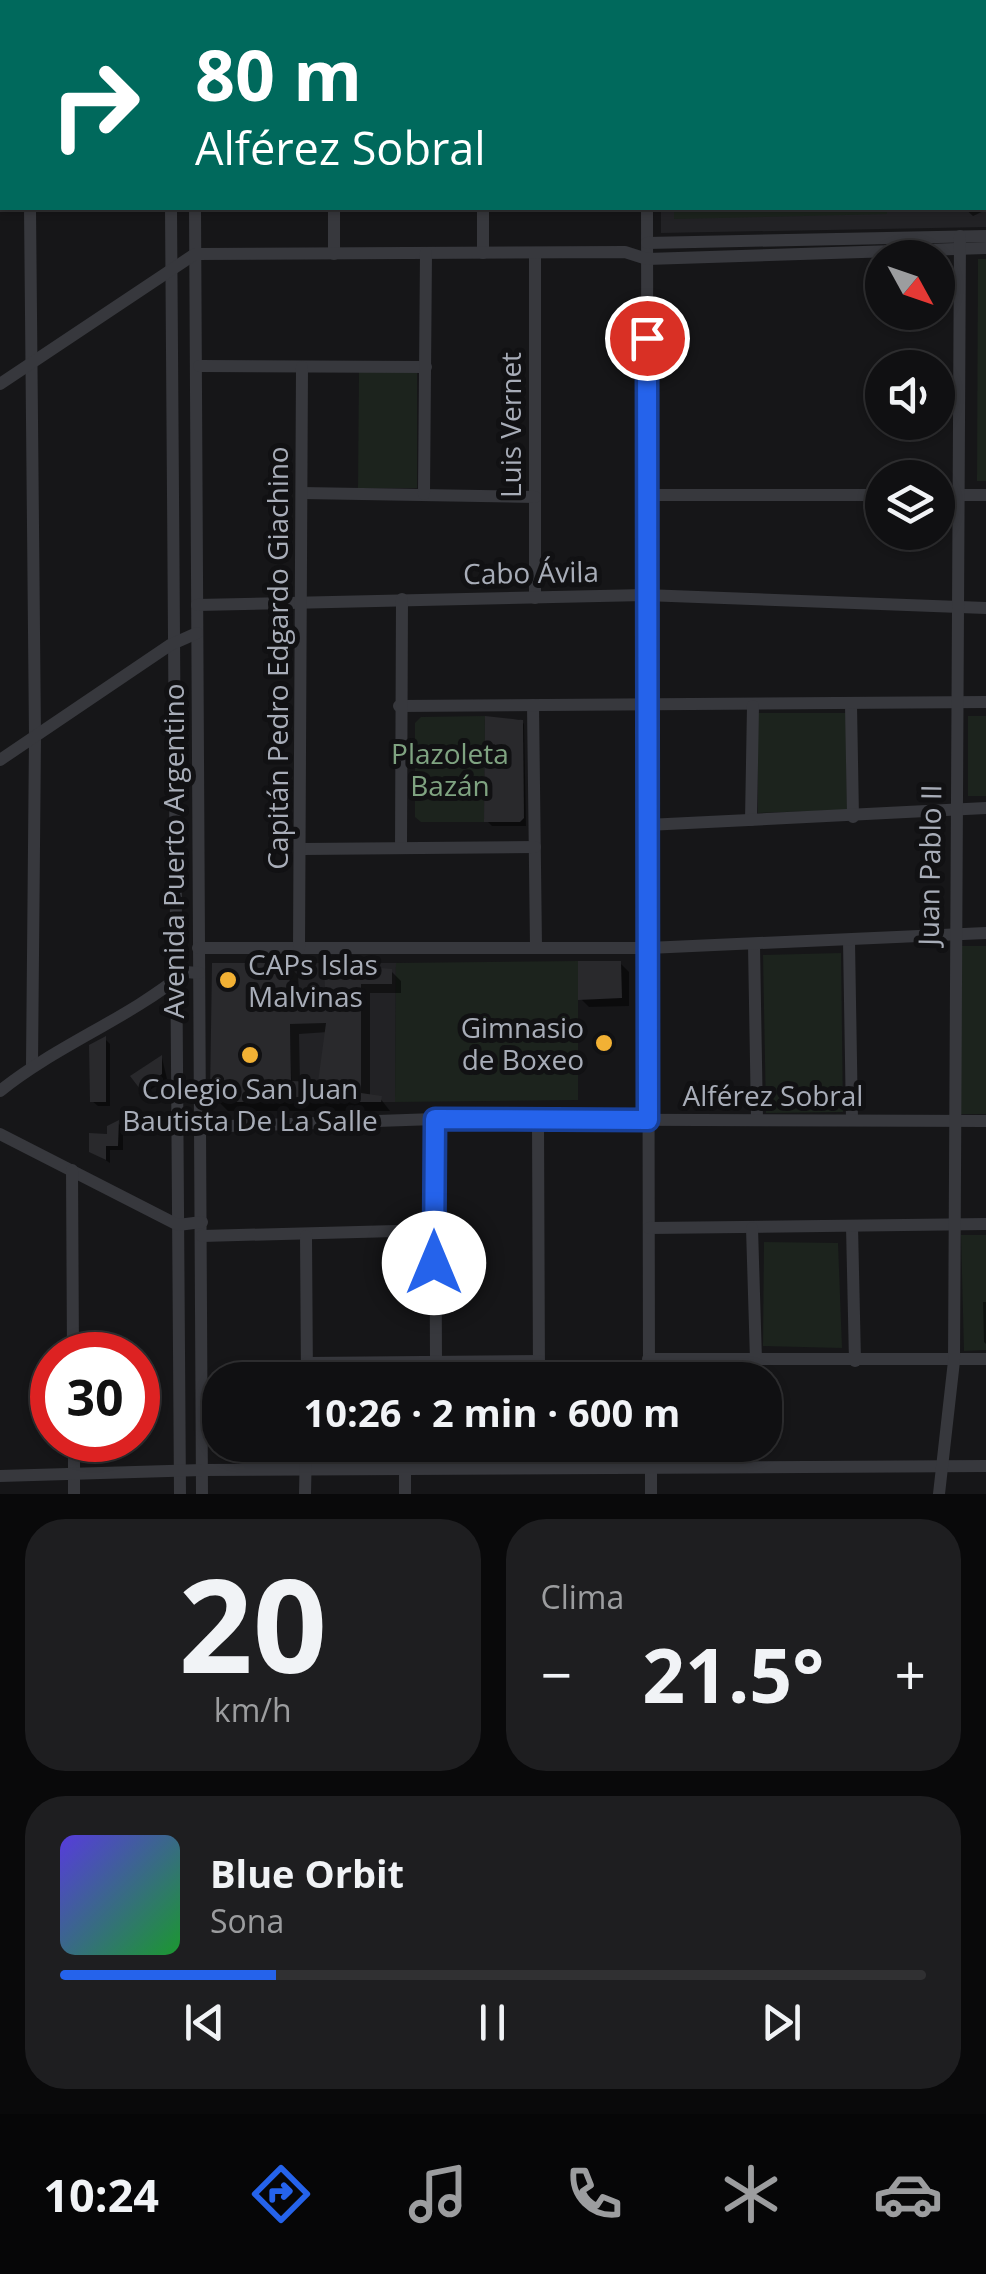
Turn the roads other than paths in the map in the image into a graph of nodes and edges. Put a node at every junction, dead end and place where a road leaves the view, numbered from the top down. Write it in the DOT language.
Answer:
graph roads {
  1 [pos="30,210"];
  2 [pos="171,210"];
  3 [pos="195,210"];
  4 [pos="334,210"];
  5 [pos="483,210"];
  6 [pos="647,210"];
  7 [pos="986,236"];
  8 [pos="960,242"];
  9 [pos="647,243"];
  10 [pos="986,248"];
  11 [pos="426,253"];
  12 [pos="483,253"];
  13 [pos="535,253"];
  14 [pos="195,254"];
  15 [pos="334,254"];
  16 [pos="647,259"];
  17 [pos="172,272"];
  18 [pos="29,364"];
  19 [pos="198,366"];
  20 [pos="302,367"];
  21 [pos="426,367"];
  22 [pos="0,384"];
  23 [pos="302,493"];
  24 [pos="424,494"];
  25 [pos="648,495"];
  26 [pos="865,495"];
  27 [pos="955,495"];
  28 [pos="959,495"];
  29 [pos="986,495"];
  30 [pos="535,497"];
  31 [pos="646,595"];
  32 [pos="535,598"];
  33 [pos="402,600"];
  34 [pos="300,604"];
  35 [pos="198,605"];
  36 [pos="957,608"];
  37 [pos="986,608"];
  38 [pos="198,633"];
  39 [pos="174,643"];
  40 [pos="956,702"];
  41 [pos="986,702"];
  42 [pos="533,705"];
  43 [pos="852,705"];
  44 [pos="399,706"];
  45 [pos="646,706"];
  46 [pos="753,706"];
  47 [pos="35,738"];
  48 [pos="0,760"];
  49 [pos="986,808"];
  50 [pos="954,809"];
  51 [pos="853,817"];
  52 [pos="751,820"];
  53 [pos="647,825"];
  54 [pos="535,847"];
  55 [pos="303,848"];
  56 [pos="402,848"];
  57 [pos="986,933"];
  58 [pos="953,934"];
  59 [pos="849,942"];
  60 [pos="754,945"];
  61 [pos="536,946"];
  62 [pos="198,948"];
  63 [pos="648,948"];
  64 [pos="300,949"];
  65 [pos="199,973"];
  66 [pos="176,978"];
  67 [pos="32,1065"];
  68 [pos="0,1091"];
  69 [pos="435,1119"];
  70 [pos="538,1120"];
  71 [pos="648,1120"];
  72 [pos="757,1120"];
  73 [pos="852,1120"];
  74 [pos="953,1120"];
  75 [pos="986,1120"];
  76 [pos="200,1127"];
  77 [pos="0,1134"];
  78 [pos="72,1170"];
  79 [pos="986,1224"];
  80 [pos="178,1225"];
  81 [pos="952,1225"];
  82 [pos="852,1226"];
  83 [pos="649,1228"];
  84 [pos="752,1228"];
  85 [pos="202,1229"];
  86 [pos="434,1230"];
  87 [pos="306,1236"];
  88 [pos="73,1332"];
  89 [pos="986,1359"];
  90 [pos="648,1360"];
  91 [pos="756,1360"];
  92 [pos="540,1361"];
  93 [pos="855,1361"];
  94 [pos="954,1361"];
  95 [pos="308,1362"];
  96 [pos="436,1362"];
  97 [pos="74,1462"];
  98 [pos="305,1462"];
  99 [pos="538,1462"];
  100 [pos="651,1462"];
  101 [pos="942,1466"];
  102 [pos="986,1466"];
  103 [pos="538,1468"];
  104 [pos="651,1468"];
  105 [pos="180,1470"];
  106 [pos="202,1470"];
  107 [pos="305,1471"];
  108 [pos="405,1471"];
  109 [pos="74,1474"];
  110 [pos="0,1476"];
  111 [pos="74,1494"];
  112 [pos="180,1494"];
  113 [pos="202,1494"];
  114 [pos="305,1494"];
  115 [pos="406,1494"];
  116 [pos="651,1494"];
  117 [pos="939,1494"];
  1 -- 18 [label="street"];
  2 -- 17 [label="street, Avenida Puerto Argentino"];
  3 -- 14 [label="street, Avenida Puerto Argentino"];
  4 -- 15 [label="street"];
  5 -- 12 [label="street"];
  6 -- 9 [label="street"];
  7 -- 8 [label="street"];
  8 -- 9 [label="street"];
  8 -- 10 [label="street"];
  8 -- 16 [label="street"];
  8 -- 28 [label="street, Juan Pablo II"];
  9 -- 16 [label="street"];
  11 -- 12 [label="street"];
  11 -- 15 [label="street"];
  11 -- 21 [label="street"];
  12 -- 13 [label="street"];
  13 -- 16 [label="street"];
  13 -- 30 [label="street, Luis Vernet"];
  14 -- 15 [label="street"];
  14 -- 17 [label="street"];
  14 -- 19 [label="street, Avenida Puerto Argentino"];
  16 -- 25 [label="street"];
  17 -- 18 [label="street"];
  17 -- 39 [label="street, Avenida Puerto Argentino"];
  18 -- 22 [label="street"];
  18 -- 47 [label="street"];
  19 -- 20 [label="street"];
  19 -- 35 [label="street, Avenida Puerto Argentino"];
  20 -- 21 [label="street"];
  20 -- 23 [label="street, Capitán Pedro Edgardo Giachino"];
  21 -- 24 [label="street"];
  23 -- 24 [label="street"];
  23 -- 34 [label="street, Capitán Pedro Edgardo Giachino"];
  24 -- 30 [label="street"];
  25 -- 26 [label="street"];
  25 -- 31 [label="street"];
  27 -- 28 [label="street"];
  28 -- 29 [label="street"];
  28 -- 36 [label="street, Juan Pablo II"];
  30 -- 32 [label="street, Luis Vernet"];
  31 -- 32 [label="street, Cabo Ávila"];
  31 -- 36 [label="street, Cabo Ávila"];
  31 -- 45 [label="street"];
  32 -- 33 [label="street, Cabo Ávila"];
  33 -- 34 [label="street, Cabo Ávila"];
  33 -- 44 [label="street"];
  34 -- 35 [label="street, Cabo Ávila"];
  34 -- 55 [label="street, Capitán Pedro Edgardo Giachino"];
  35 -- 38 [label="street, Avenida Puerto Argentino"];
  36 -- 37 [label="street, Cabo Ávila"];
  36 -- 40 [label="street, Juan Pablo II"];
  38 -- 39 [label="street"];
  38 -- 62 [label="street, Avenida Puerto Argentino"];
  39 -- 47 [label="street"];
  39 -- 66 [label="street, Avenida Puerto Argentino"];
  40 -- 41 [label="street"];
  40 -- 43 [label="street"];
  40 -- 50 [label="street, Juan Pablo II"];
  42 -- 44 [label="street"];
  42 -- 45 [label="street"];
  42 -- 54 [label="street"];
  43 -- 46 [label="street"];
  43 -- 51 [label="street"];
  44 -- 56 [label="street"];
  45 -- 46 [label="street"];
  45 -- 53 [label="street"];
  46 -- 52 [label="street"];
  47 -- 48 [label="street"];
  47 -- 67 [label="street"];
  49 -- 50 [label="street"];
  50 -- 51 [label="street"];
  50 -- 58 [label="street, Juan Pablo II"];
  51 -- 52 [label="street"];
  52 -- 53 [label="street"];
  53 -- 63 [label="street"];
  54 -- 56 [label="street"];
  54 -- 61 [label="street"];
  55 -- 56 [label="street"];
  55 -- 64 [label="street, Capitán Pedro Edgardo Giachino"];
  57 -- 58 [label="street"];
  58 -- 59 [label="street"];
  58 -- 74 [label="street, Juan Pablo II"];
  59 -- 60 [label="street"];
  59 -- 73 [label="street"];
  60 -- 63 [label="street"];
  60 -- 72 [label="street"];
  61 -- 63 [label="street"];
  61 -- 64 [label="street"];
  62 -- 64 [label="street"];
  62 -- 65 [label="street, Avenida Puerto Argentino"];
  63 -- 71 [label="street"];
  65 -- 66 [label="street"];
  65 -- 76 [label="street, Avenida Puerto Argentino"];
  66 -- 67 [label="street"];
  66 -- 80 [label="street, Avenida Puerto Argentino"];
  67 -- 68 [label="street"];
  69 -- 70 [label="street, Alférez Sobral"];
  69 -- 76 [label="street, Alférez Sobral"];
  69 -- 86 [label="street"];
  70 -- 71 [label="street, Alférez Sobral"];
  70 -- 92 [label="street"];
  71 -- 72 [label="street, Alférez Sobral"];
  71 -- 83 [label="street"];
  72 -- 73 [label="street, Alférez Sobral"];
  73 -- 74 [label="street, Alférez Sobral"];
  74 -- 75 [label="street, Alférez Sobral"];
  74 -- 81 [label="street, Juan Pablo II"];
  76 -- 85 [label="street, Avenida Puerto Argentino"];
  77 -- 78 [label="street"];
  78 -- 80 [label="street"];
  78 -- 88 [label="street"];
  79 -- 81 [label="street"];
  80 -- 85 [label="street"];
  80 -- 105 [label="street, Avenida Puerto Argentino"];
  81 -- 82 [label="street"];
  81 -- 94 [label="street, Juan Pablo II"];
  82 -- 84 [label="street"];
  82 -- 93 [label="street"];
  83 -- 84 [label="street"];
  83 -- 90 [label="street"];
  84 -- 91 [label="street"];
  85 -- 87 [label="street"];
  85 -- 106 [label="street, Avenida Puerto Argentino"];
  86 -- 87 [label="street"];
  86 -- 96 [label="street"];
  87 -- 95 [label="street"];
  89 -- 94 [label="street"];
  90 -- 91 [label="street"];
  91 -- 93 [label="street"];
  92 -- 96 [label="street"];
  93 -- 94 [label="street"];
  94 -- 101 [label="street, Juan Pablo II"];
  97 -- 109 [label="street"];
  98 -- 107 [label="street"];
  99 -- 103 [label="street"];
  100 -- 104 [label="street"];
  101 -- 102 [label="street"];
  101 -- 104 [label="street"];
  101 -- 117 [label="street, Juan Pablo II"];
  103 -- 104 [label="street"];
  103 -- 108 [label="street"];
  104 -- 116 [label="street"];
  105 -- 106 [label="street"];
  105 -- 109 [label="street"];
  105 -- 112 [label="street, Avenida Puerto Argentino"];
  106 -- 107 [label="street"];
  106 -- 113 [label="street, Avenida Puerto Argentino"];
  107 -- 108 [label="street"];
  107 -- 114 [label="street"];
  108 -- 115 [label="street"];
  109 -- 110 [label="street"];
  109 -- 111 [label="street"];
}
